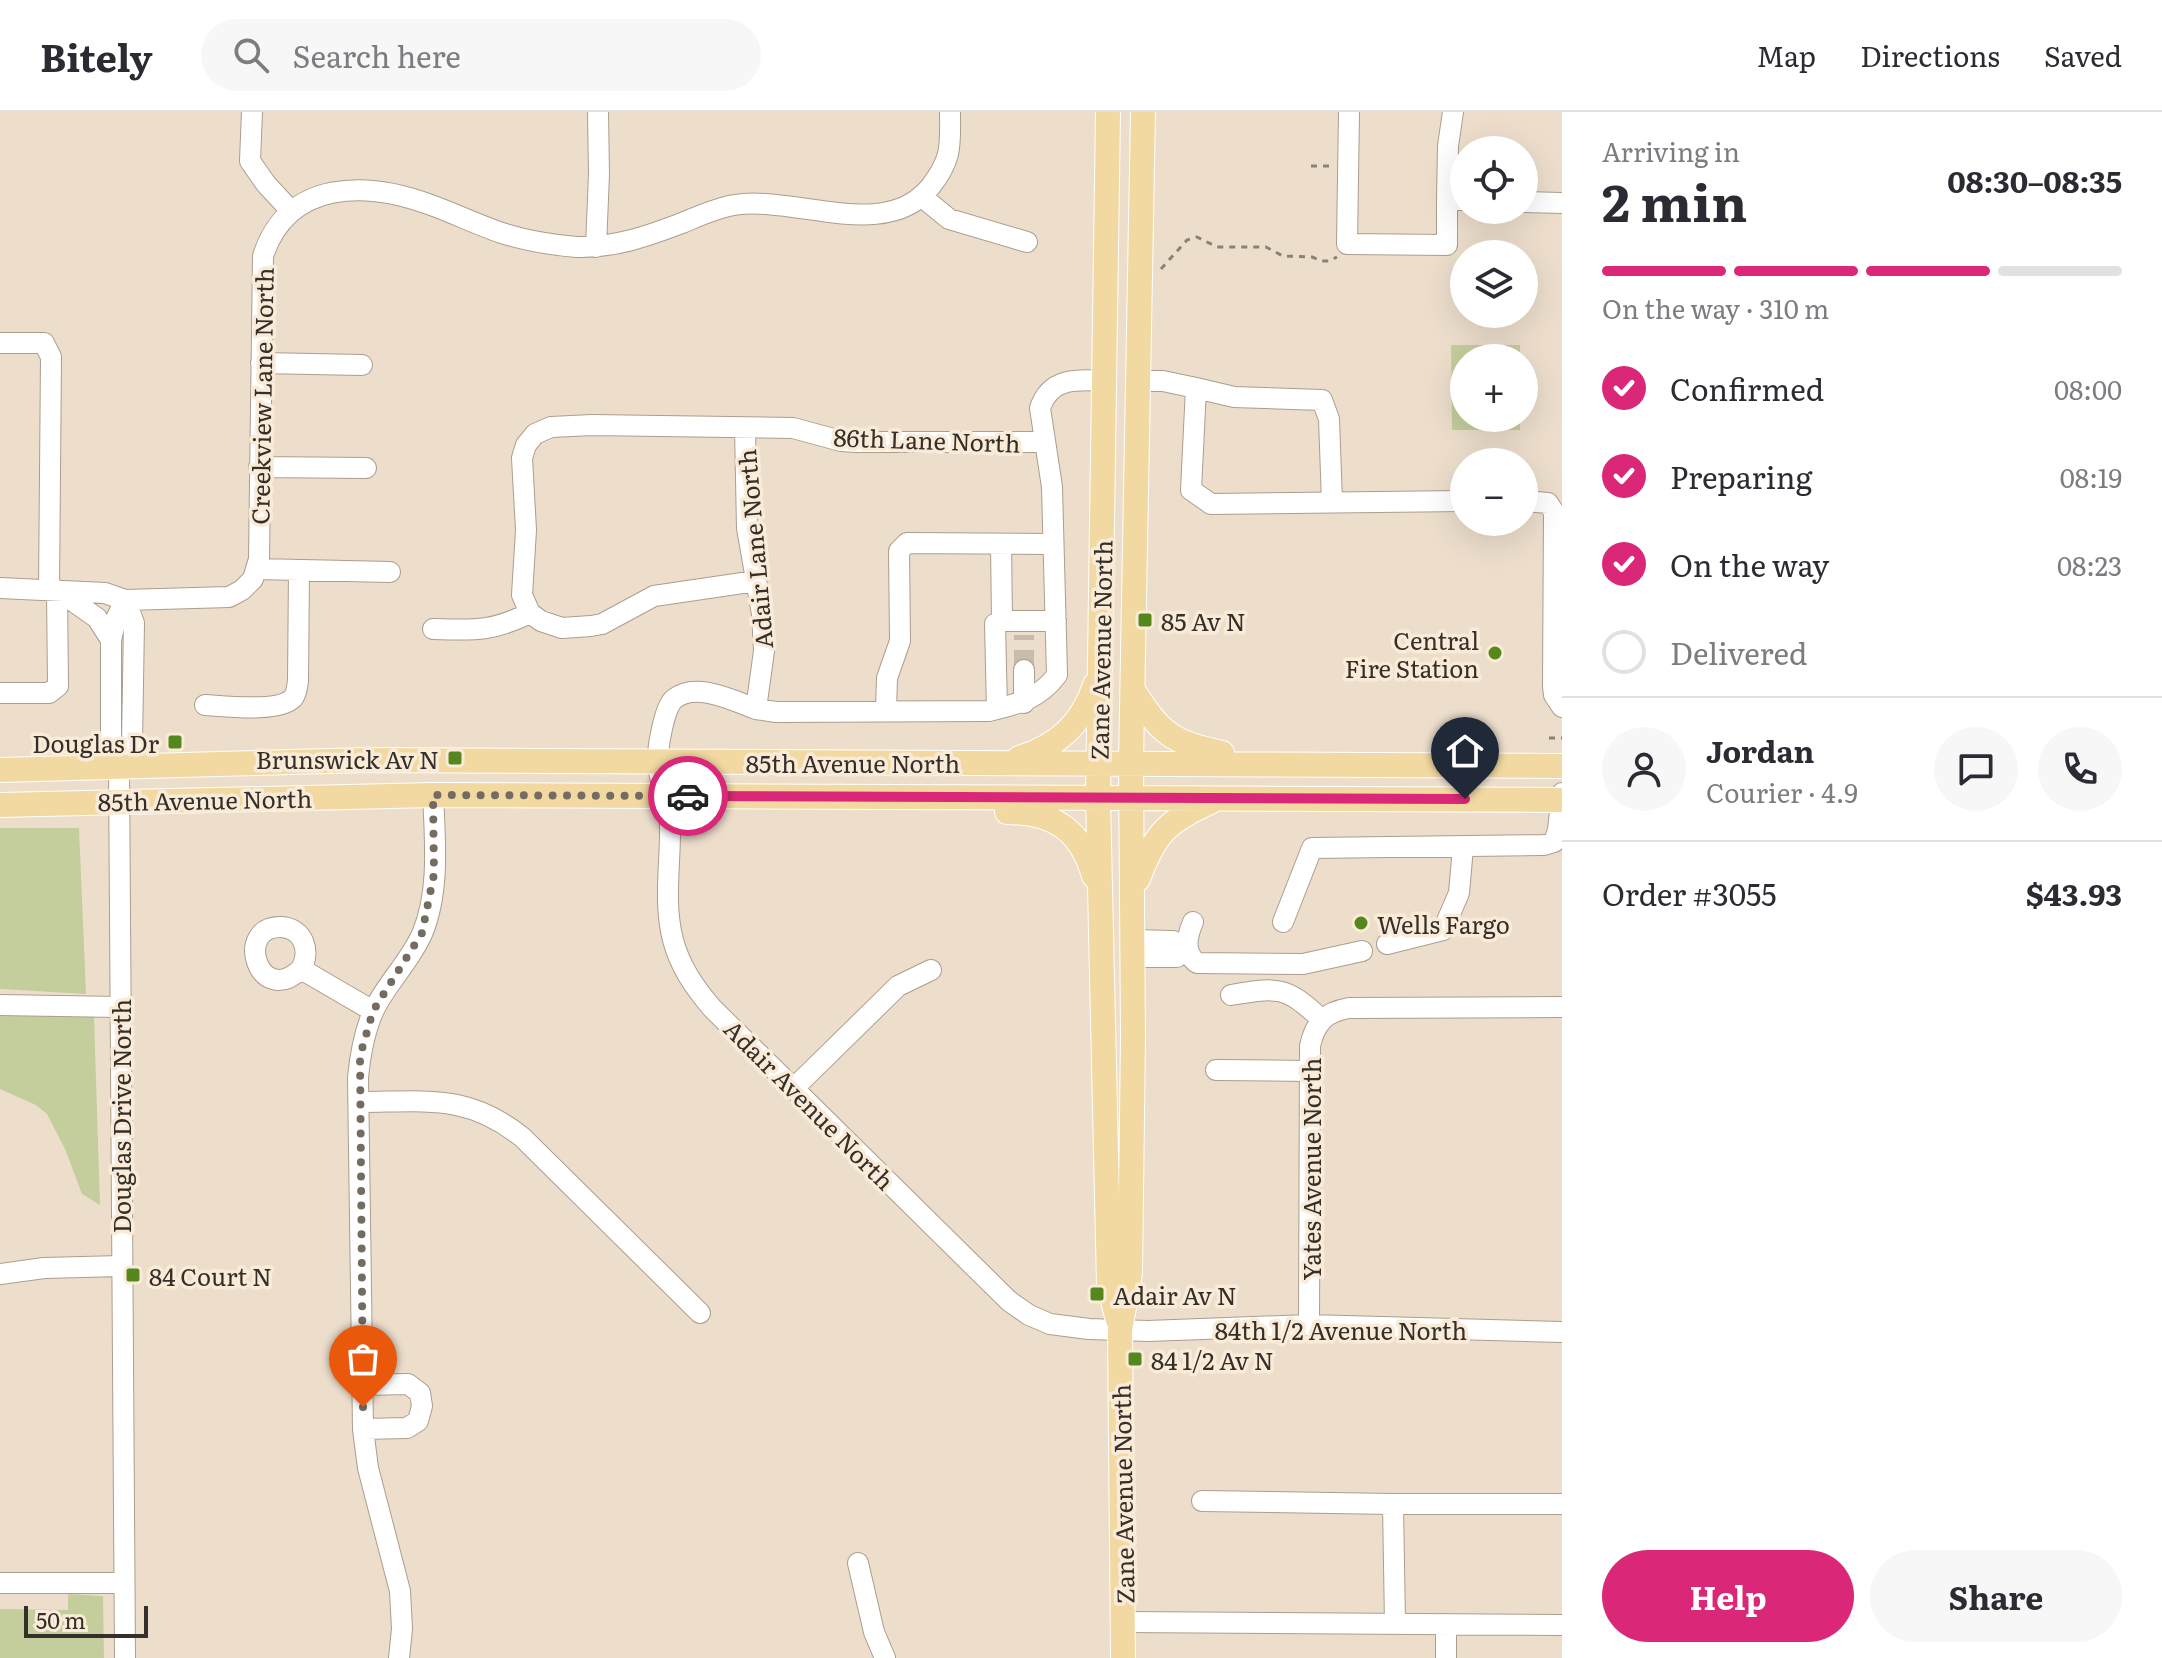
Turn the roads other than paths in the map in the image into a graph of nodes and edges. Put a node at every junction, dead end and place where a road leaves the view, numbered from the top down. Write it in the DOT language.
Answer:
graph roads {
  1 [pos="252,112"];
  2 [pos="598,112"];
  3 [pos="950,112"];
  4 [pos="1108,112"];
  5 [pos="1143,112"];
  6 [pos="1349,112"];
  7 [pos="1453,112"];
  8 [pos="1450,160"];
  9 [pos="921,196"];
  10 [pos="1538,202"];
  11 [pos="1562,203"];
  12 [pos="291,211"];
  13 [pos="1451,224"];
  14 [pos="1027,242"];
  15 [pos="596,247"];
  16 [pos="0,343"];
  17 [pos="261,363"];
  18 [pos="362,365"];
  19 [pos="1104,381"];
  20 [pos="1138,381"];
  21 [pos="1196,388"];
  22 [pos="745,428"];
  23 [pos="1045,442"];
  24 [pos="259,467"];
  25 [pos="366,468"];
  26 [pos="1450,501"];
  27 [pos="1332,502"];
  28 [pos="1538,502"];
  29 [pos="1001,544"];
  30 [pos="1053,544"];
  31 [pos="1558,566"];
  32 [pos="257,569"];
  33 [pos="299,571"];
  34 [pos="390,572"];
  35 [pos="756,581"];
  36 [pos="0,588"];
  37 [pos="53,590"];
  38 [pos="125,600"];
  39 [pos="530,613"];
  40 [pos="1002,621"];
  41 [pos="1056,621"];
  42 [pos="433,629"];
  43 [pos="1099,639"];
  44 [pos="111,640"];
  45 [pos="1024,670"];
  46 [pos="1133,690"];
  47 [pos="0,693"];
  48 [pos="1024,703"];
  49 [pos="205,705"];
  50 [pos="1562,707"];
  51 [pos="756,709"];
  52 [pos="997,709"];
  53 [pos="886,710"];
  54 [pos="657,760"];
  55 [pos="1001,763"];
  56 [pos="1098,763"];
  57 [pos="1131,763"];
  58 [pos="1268,764"];
  59 [pos="119,766"];
  60 [pos="1562,766"];
  61 [pos="0,770"];
  62 [pos="433,795"];
  63 [pos="663,796"];
  64 [pos="831,797"];
  65 [pos="1098,798"];
  66 [pos="1131,798"];
  67 [pos="1218,798"];
  68 [pos="1561,798"];
  69 [pos="118,801"];
  70 [pos="0,805"];
  71 [pos="1463,847"];
  72 [pos="1132,897"];
  73 [pos="1098,899"];
  74 [pos="1193,922"];
  75 [pos="1283,922"];
  76 [pos="1387,944"];
  77 [pos="1132,948"];
  78 [pos="1187,948"];
  79 [pos="1362,951"];
  80 [pos="301,969"];
  81 [pos="931,970"];
  82 [pos="1231,995"];
  83 [pos="0,1005"];
  84 [pos="119,1007"];
  85 [pos="1562,1007"];
  86 [pos="373,1011"];
  87 [pos="1321,1019"];
  88 [pos="1216,1070"];
  89 [pos="1310,1071"];
  90 [pos="793,1089"];
  91 [pos="359,1102"];
  92 [pos="121,1266"];
  93 [pos="0,1274"];
  94 [pos="700,1313"];
  95 [pos="1309,1325"];
  96 [pos="1120,1330"];
  97 [pos="1562,1332"];
  98 [pos="362,1385"];
  99 [pos="363,1429"];
  100 [pos="1202,1501"];
  101 [pos="1393,1504"];
  102 [pos="1562,1504"];
  103 [pos="858,1563"];
  104 [pos="0,1583"];
  105 [pos="124,1583"];
  106 [pos="1123,1622"];
  107 [pos="1395,1624"];
  108 [pos="1446,1624"];
  109 [pos="1562,1625"];
  110 [pos="125,1658"];
  111 [pos="399,1658"];
  112 [pos="885,1658"];
  113 [pos="1123,1658"];
  114 [pos="1446,1658"];
  1 -- 12 [label="street"];
  2 -- 15 [label="street"];
  3 -- 9 [label="street, Creekview Lane North"];
  4 -- 19 [label="main road, Zane Avenue North"];
  5 -- 20 [label="main road, Zane Avenue North"];
  6 -- 13 [label="street"];
  7 -- 8 [label="street"];
  9 -- 14 [label="street"];
  9 -- 15 [label="street, Creekview Lane North"];
  10 -- 11 [label="street"];
  12 -- 15 [label="street, Creekview Lane North"];
  12 -- 17 [label="street, Creekview Lane North"];
  16 -- 37 [label="street"];
  17 -- 18 [label="street"];
  17 -- 24 [label="street, Creekview Lane North"];
  19 -- 23 [label="street, 86th Lane North"];
  19 -- 43 [label="main road, Zane Avenue North"];
  20 -- 21 [label="street"];
  20 -- 46 [label="main road, Zane Avenue North"];
  21 -- 27 [label="street"];
  21 -- 27 [label="street"];
  22 -- 23 [label="street, 86th Lane North"];
  22 -- 35 [label="street, Adair Lane North"];
  22 -- 39 [label="street, 86th Lane North"];
  23 -- 30 [label="street"];
  24 -- 25 [label="street"];
  24 -- 32 [label="street, Creekview Lane North"];
  26 -- 27 [label="street"];
  28 -- 31 [label="street"];
  29 -- 30 [label="street"];
  29 -- 40 [label="street"];
  29 -- 53 [label="street"];
  30 -- 41 [label="street"];
  31 -- 50 [label="street"];
  32 -- 33 [label="street"];
  32 -- 38 [label="street"];
  33 -- 34 [label="street"];
  33 -- 49 [label="street"];
  35 -- 39 [label="street"];
  35 -- 51 [label="street, Adair Lane North"];
  36 -- 37 [label="street"];
  37 -- 38 [label="street"];
  37 -- 44 [label="street"];
  37 -- 47 [label="street"];
  38 -- 44 [label="street, Douglas Drive North"];
  38 -- 59 [label="street, Douglas Drive North"];
  39 -- 42 [label="street"];
  40 -- 41 [label="street"];
  40 -- 52 [label="street"];
  41 -- 48 [label="street"];
  43 -- 55 [label="main road"];
  43 -- 56 [label="main road, Zane Avenue North"];
  44 -- 59 [label="street, Douglas Drive North"];
  45 -- 48 [label="street"];
  46 -- 57 [label="main road, Zane Avenue North"];
  46 -- 58 [label="main road"];
  48 -- 52 [label="street"];
  51 -- 53 [label="street"];
  51 -- 54 [label="street"];
  52 -- 53 [label="street"];
  54 -- 55 [label="main road, 85th Avenue North"];
  54 -- 59 [label="main road, 85th Avenue North"];
  54 -- 63 [label="street, Adair Avenue North"];
  55 -- 56 [label="main road, 85th Avenue North"];
  56 -- 57 [label="main road, 85th Avenue North"];
  56 -- 65 [label="main road, Zane Avenue North"];
  57 -- 58 [label="main road, 85th Avenue North"];
  57 -- 66 [label="main road, Zane Avenue North"];
  58 -- 60 [label="main road, 85th Avenue North"];
  59 -- 61 [label="main road, 85th Avenue North"];
  59 -- 69 [label="street, Douglas Drive North"];
  62 -- 63 [label="main road, 85th Avenue North"];
  62 -- 69 [label="main road, 85th Avenue North"];
  62 -- 86 [label="street"];
  63 -- 64 [label="main road, 85th Avenue North"];
  63 -- 90 [label="street, Adair Avenue North"];
  64 -- 65 [label="main road, 85th Avenue North"];
  64 -- 73 [label="main road"];
  65 -- 66 [label="main road, 85th Avenue North"];
  65 -- 73 [label="main road, Zane Avenue North"];
  66 -- 67 [label="main road, 85th Avenue North"];
  66 -- 72 [label="main road, Zane Avenue North"];
  67 -- 68 [label="main road, 85th Avenue North"];
  67 -- 72 [label="main road"];
  68 -- 71 [label="street"];
  69 -- 70 [label="main road, 85th Avenue North"];
  69 -- 84 [label="street, Douglas Drive North"];
  71 -- 75 [label="street"];
  71 -- 76 [label="street"];
  72 -- 77 [label="main road, Zane Avenue North"];
  73 -- 96 [label="main road, Zane Avenue North"];
  74 -- 78 [label="street"];
  77 -- 78 [label="street"];
  77 -- 96 [label="main road, Zane Avenue North"];
  78 -- 79 [label="street"];
  80 -- 86 [label="street"];
  81 -- 90 [label="street"];
  82 -- 87 [label="street"];
  83 -- 84 [label="street"];
  84 -- 92 [label="street, Douglas Drive North"];
  85 -- 87 [label="street"];
  86 -- 91 [label="street"];
  87 -- 89 [label="street, Yates Avenue North"];
  88 -- 89 [label="street"];
  89 -- 95 [label="street, Yates Avenue North"];
  90 -- 96 [label="street, Adair Avenue North"];
  91 -- 94 [label="street"];
  91 -- 98 [label="street"];
  92 -- 93 [label="street"];
  92 -- 105 [label="street, Douglas Drive North"];
  95 -- 96 [label="street, 84th 1/2 Avenue North"];
  95 -- 97 [label="street, 84th 1/2 Avenue North"];
  96 -- 106 [label="main road, Zane Avenue North"];
  98 -- 99 [label="street"];
  98 -- 99 [label="street"];
  99 -- 111 [label="street"];
  100 -- 101 [label="street"];
  101 -- 102 [label="street"];
  101 -- 107 [label="street"];
  103 -- 112 [label="street"];
  104 -- 105 [label="street"];
  105 -- 110 [label="street, Douglas Drive North"];
  106 -- 107 [label="street"];
  106 -- 113 [label="main road, Zane Avenue North"];
  107 -- 108 [label="street"];
  108 -- 109 [label="street"];
  108 -- 114 [label="street"];
}
